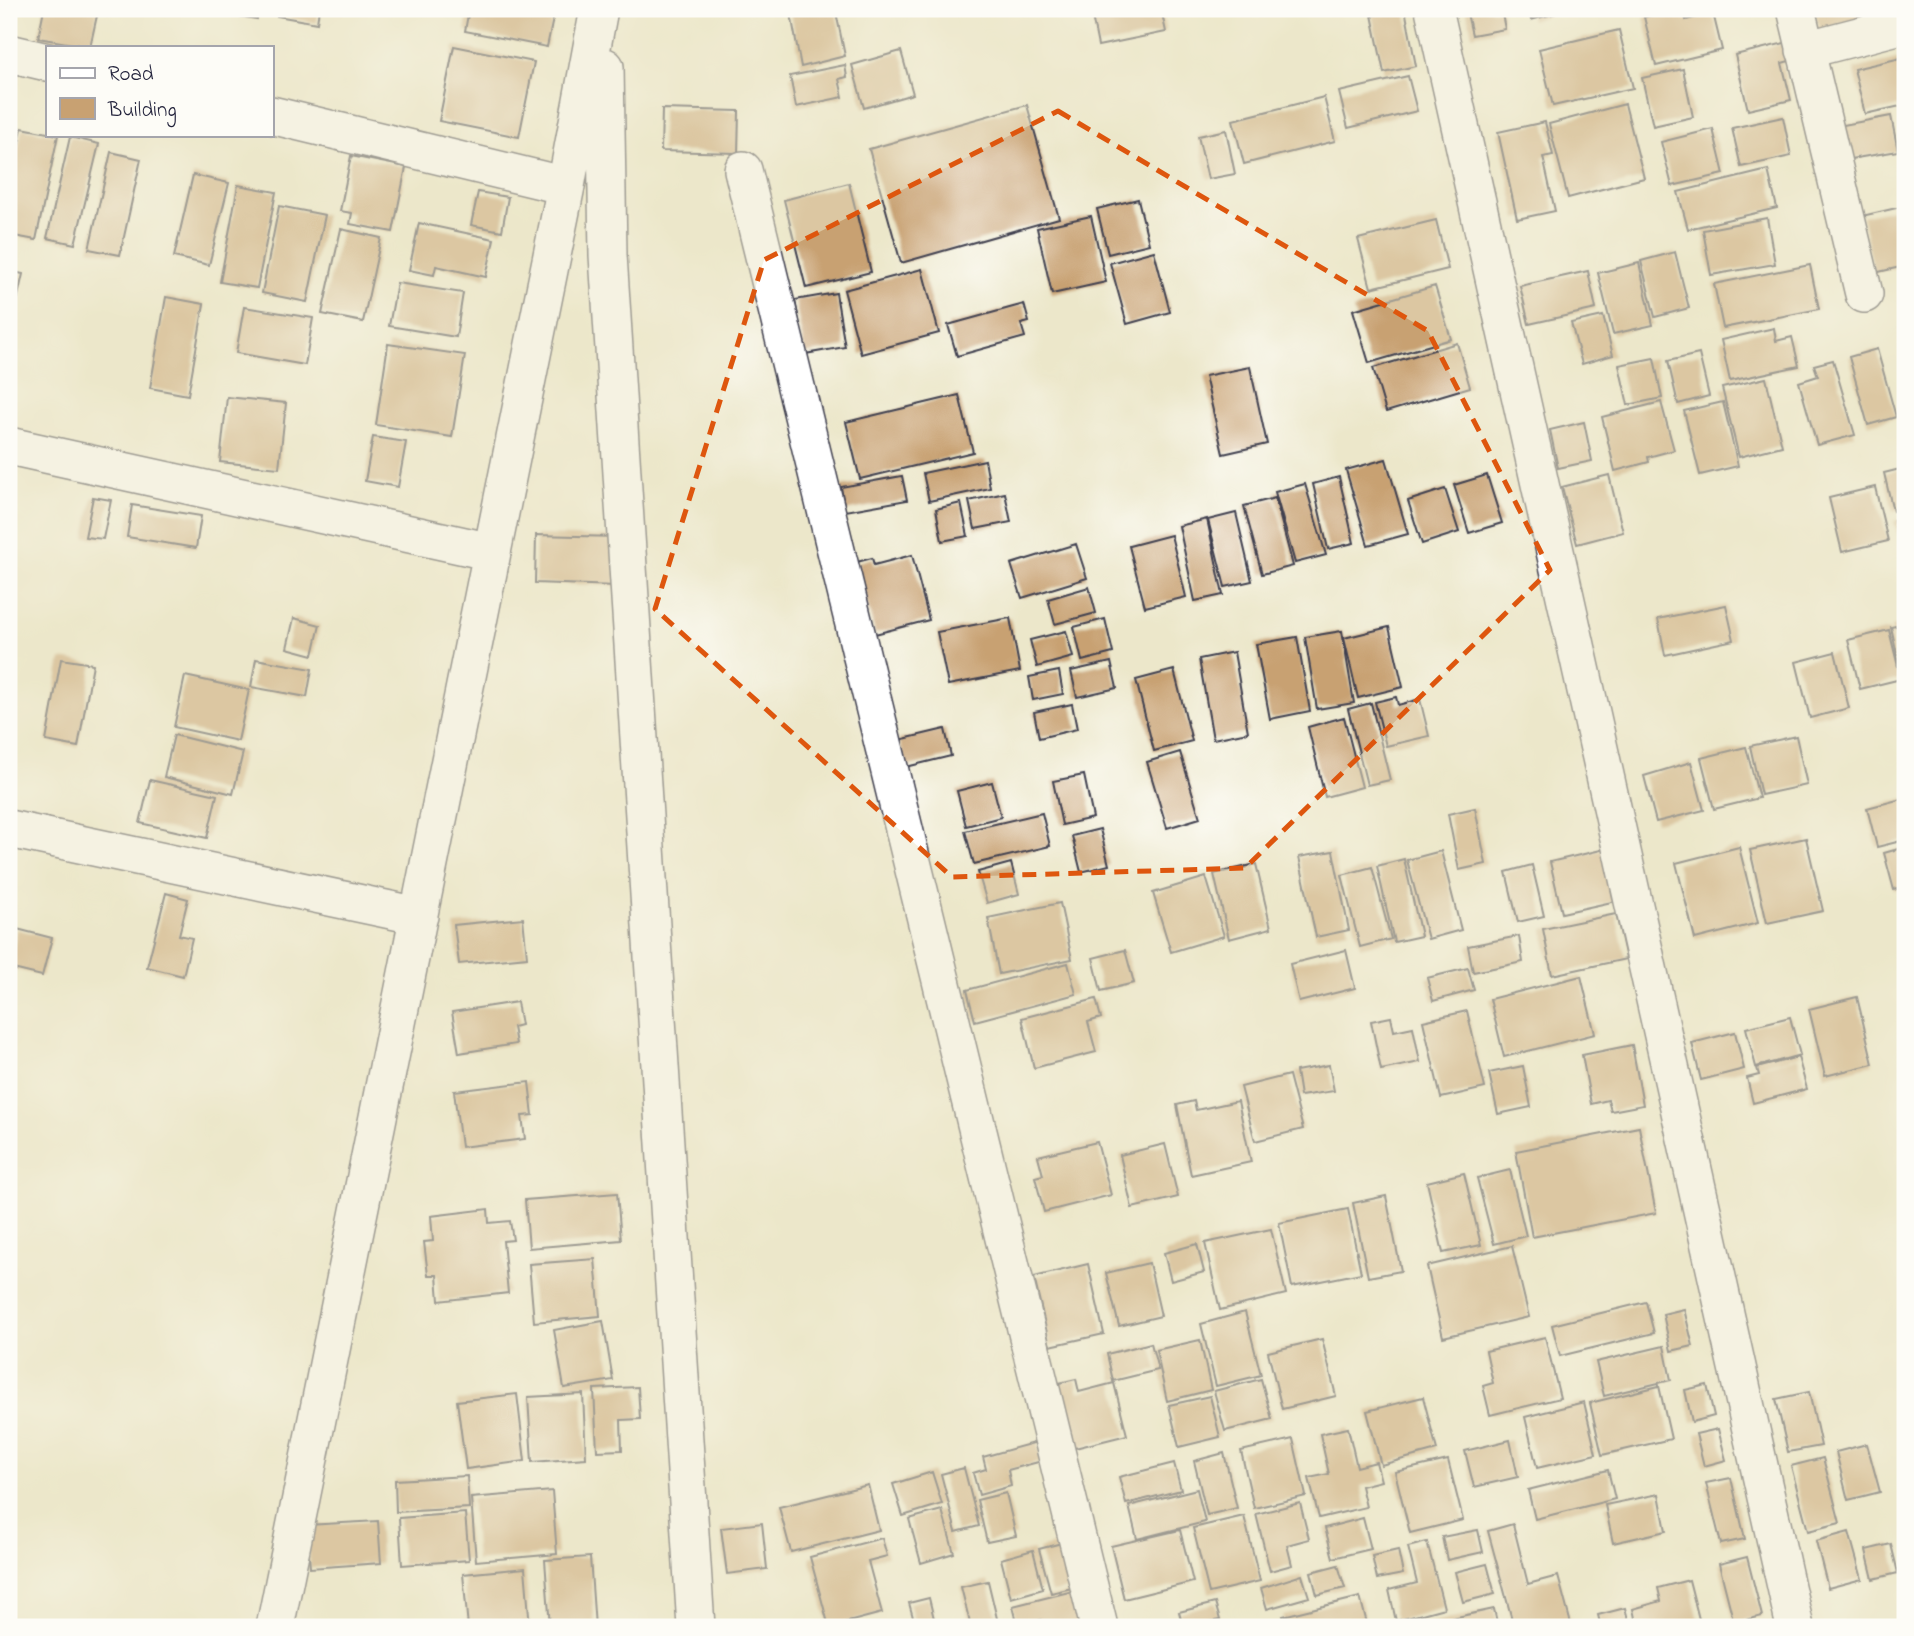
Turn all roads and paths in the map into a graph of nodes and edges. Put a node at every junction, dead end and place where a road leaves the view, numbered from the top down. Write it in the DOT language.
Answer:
graph roads {
  1 [pos="601,9"];
  2 [pos="1434,9"];
  3 [pos="1796,9"];
  4 [pos="1905,24"];
  5 [pos="1805,50"];
  6 [pos="9,53"];
  7 [pos="46,62"];
  8 [pos="273,116"];
  9 [pos="743,170"];
  10 [pos="566,186"];
  11 [pos="1864,293"];
  12 [pos="9,446"];
  13 [pos="492,552"];
  14 [pos="9,829"];
  15 [pos="419,916"];
  16 [pos="275,1627"];
  17 [pos="696,1627"];
  18 [pos="1099,1627"];
  19 [pos="1795,1627"];
  1 -- 10 [label="street"];
  1 -- 17 [label="street"];
  2 -- 19 [label="street"];
  3 -- 5 [label="street"];
  4 -- 5 [label="street"];
  5 -- 11 [label="street"];
  6 -- 7 [label="street"];
  8 -- 10 [label="street"];
  9 -- 18 [label="street"];
  10 -- 13 [label="street"];
  12 -- 13 [label="street"];
  13 -- 15 [label="street"];
  14 -- 15 [label="street"];
  15 -- 16 [label="street"];
}
